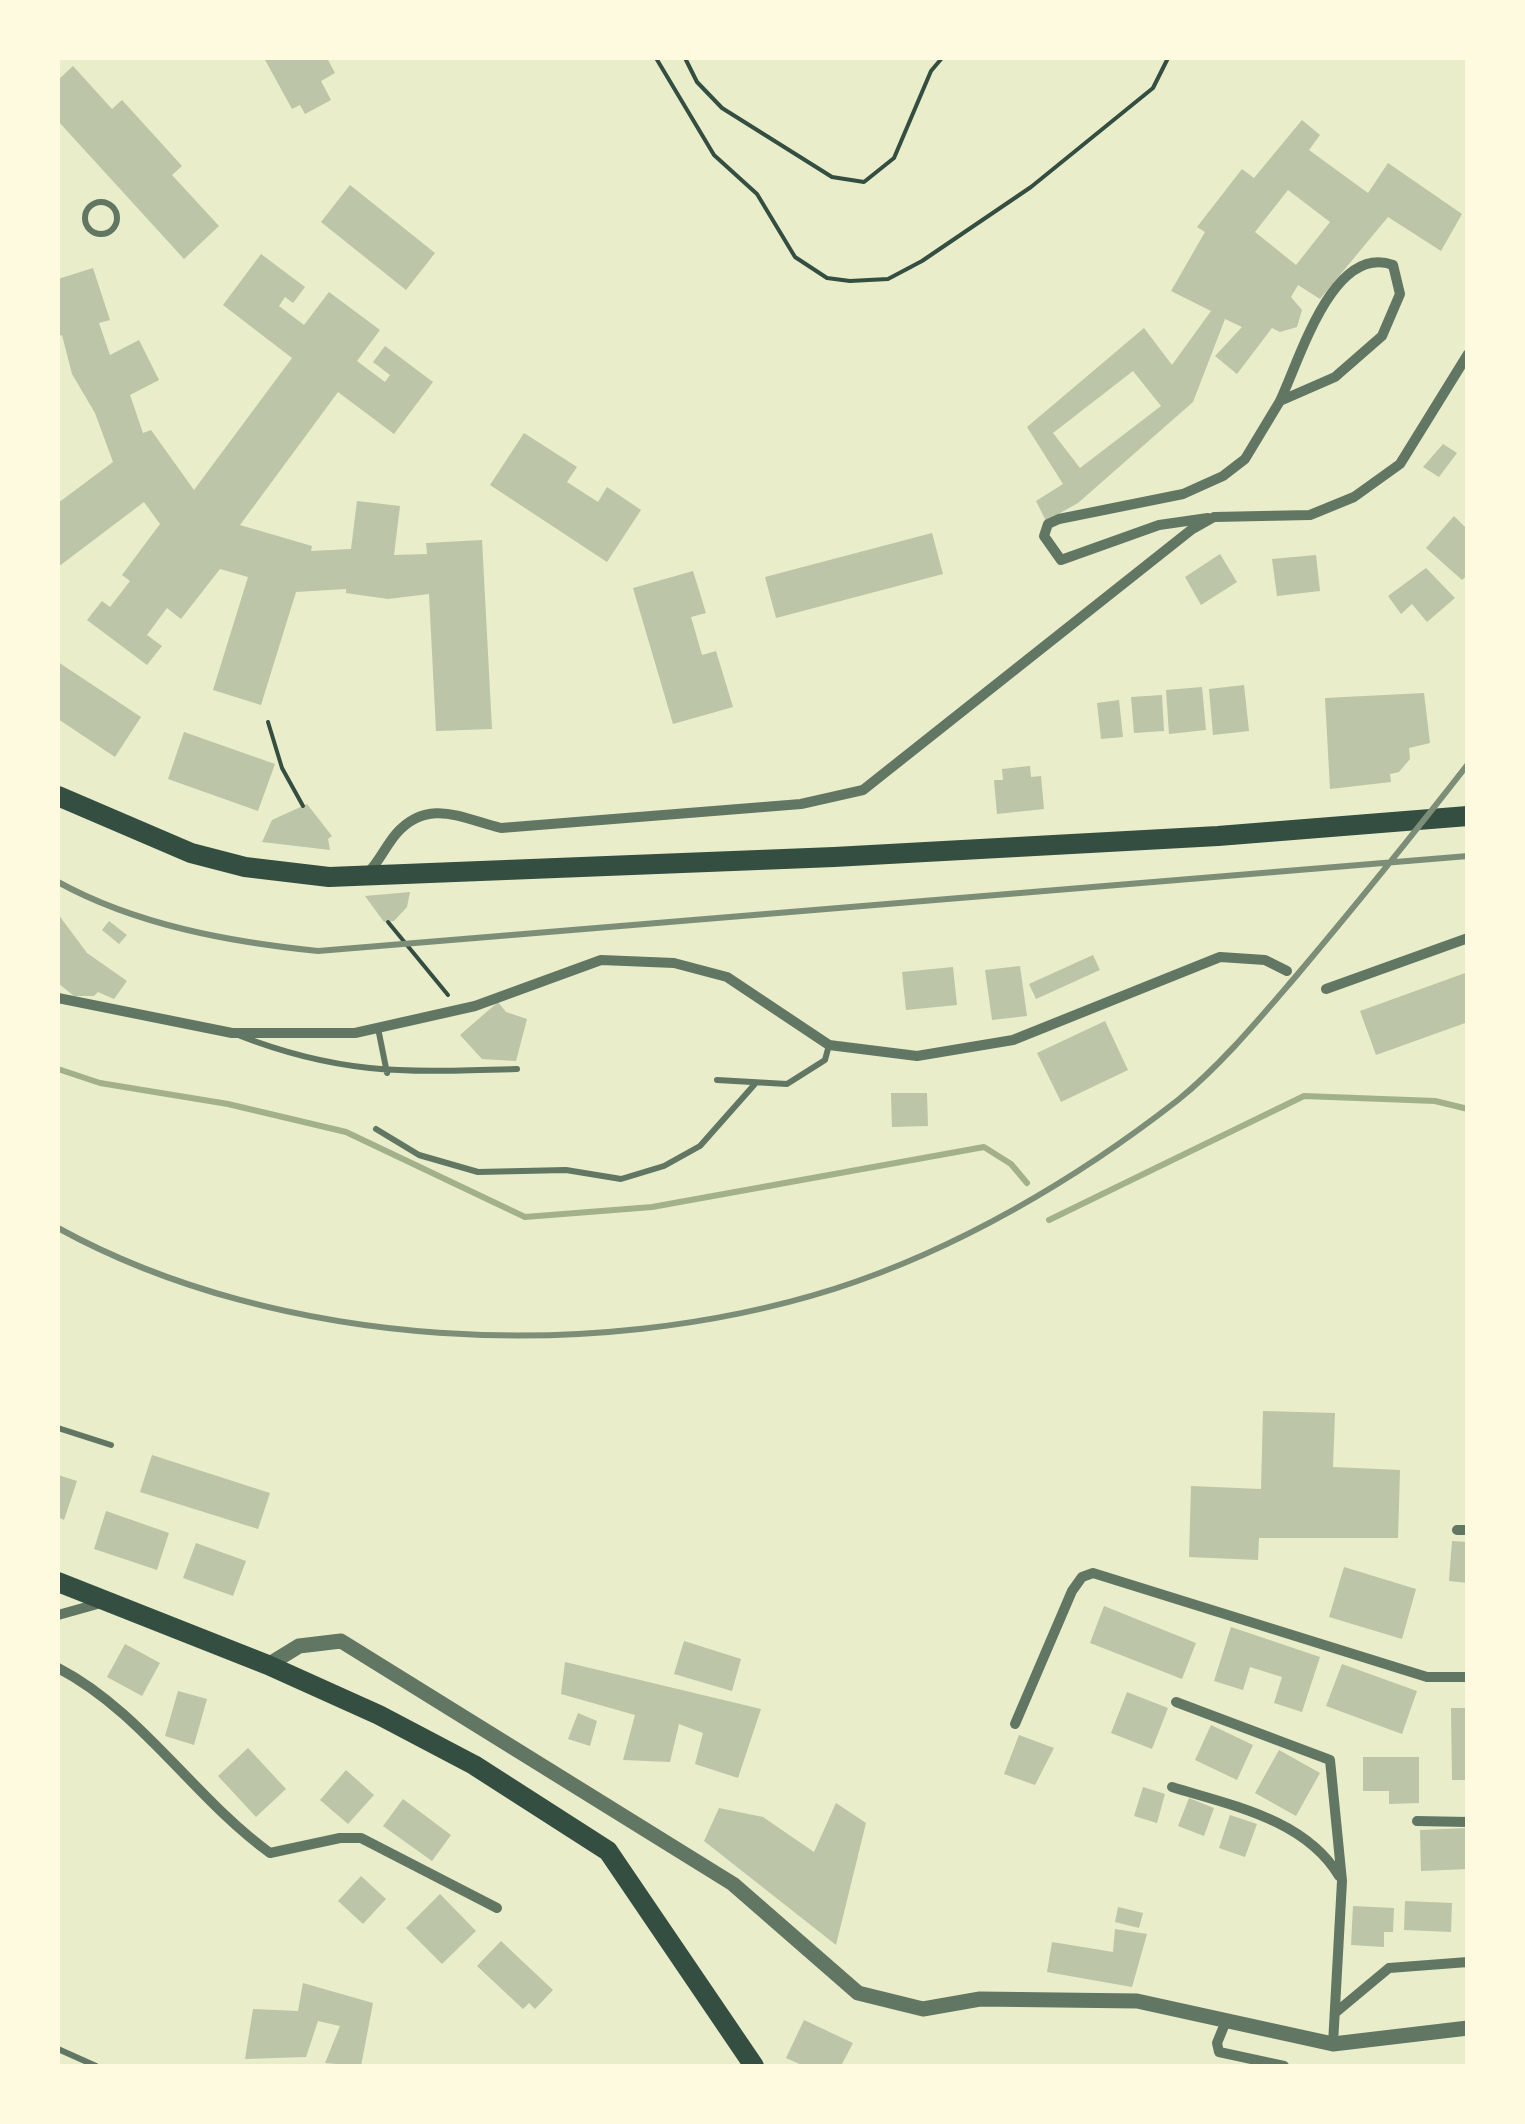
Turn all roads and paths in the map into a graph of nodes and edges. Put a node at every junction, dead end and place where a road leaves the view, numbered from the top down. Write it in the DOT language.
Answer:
graph roads {
  1 [pos="656,58"];
  2 [pos="686,58"];
  3 [pos="942,58"];
  4 [pos="1168,58"];
  5 [pos="90,230"];
  6 [pos="1468,354"];
  7 [pos="1280,401"];
  8 [pos="1214,517"];
  9 [pos="268,722"];
  10 [pos="58,796"];
  11 [pos="303,806"];
  12 [pos="1468,816"];
  13 [pos="363,877"];
  14 [pos="388,922"];
  15 [pos="1468,938"];
  16 [pos="1286,971"];
  17 [pos="1326,989"];
  18 [pos="448,995"];
  19 [pos="58,998"];
  20 [pos="378,1028"];
  21 [pos="232,1033"];
  22 [pos="829,1045"];
  23 [pos="517,1069"];
  24 [pos="387,1073"];
  25 [pos="717,1080"];
  26 [pos="754,1084"];
  27 [pos="376,1129"];
  28 [pos="58,1428"];
  29 [pos="110,1445"];
  30 [pos="58,1582"];
  31 [pos="106,1602"];
  32 [pos="58,1615"];
  33 [pos="268,1665"];
  34 [pos="58,1668"];
  35 [pos="1468,1677"];
  36 [pos="1176,1702"];
  37 [pos="1015,1724"];
  38 [pos="1172,1786"];
  39 [pos="1417,1821"];
  40 [pos="1468,1822"];
  41 [pos="1342,1881"];
  42 [pos="497,1908"];
  43 [pos="1468,1962"];
  44 [pos="1335,2013"];
  45 [pos="1226,2020"];
  46 [pos="1468,2028"];
  47 [pos="1333,2044"];
  48 [pos="58,2050"];
  49 [pos="96,2066"];
  50 [pos="754,2066"];
  51 [pos="1284,2066"];
  1 -- 4 [label="path"];
  2 -- 3 [label="path"];
  5 -- 5 [label="lane"];
  6 -- 8 [label="street"];
  7 -- 7 [label="street"];
  7 -- 8 [label="street"];
  8 -- 13 [label="street"];
  9 -- 11 [label="path"];
  10 -- 13 [label="main road"];
  12 -- 13 [label="main road"];
  14 -- 18 [label="path"];
  15 -- 17 [label="street"];
  16 -- 22 [label="street"];
  19 -- 21 [label="street"];
  20 -- 21 [label="street"];
  20 -- 22 [label="street"];
  20 -- 24 [label="lane"];
  21 -- 24 [label="lane"];
  22 -- 26 [label="lane"];
  23 -- 24 [label="lane"];
  25 -- 26 [label="lane"];
  26 -- 27 [label="lane"];
  28 -- 29 [label="lane"];
  30 -- 31 [label="main road"];
  31 -- 32 [label="street"];
  31 -- 33 [label="main road"];
  33 -- 45 [label="street"];
  33 -- 50 [label="main road"];
  34 -- 42 [label="street"];
  35 -- 37 [label="street"];
  36 -- 41 [label="street"];
  38 -- 41 [label="street"];
  39 -- 40 [label="street"];
  41 -- 44 [label="street"];
  43 -- 44 [label="street"];
  44 -- 47 [label="street"];
  45 -- 47 [label="street"];
  45 -- 51 [label="street"];
  46 -- 47 [label="street"];
  48 -- 49 [label="lane"];
}
